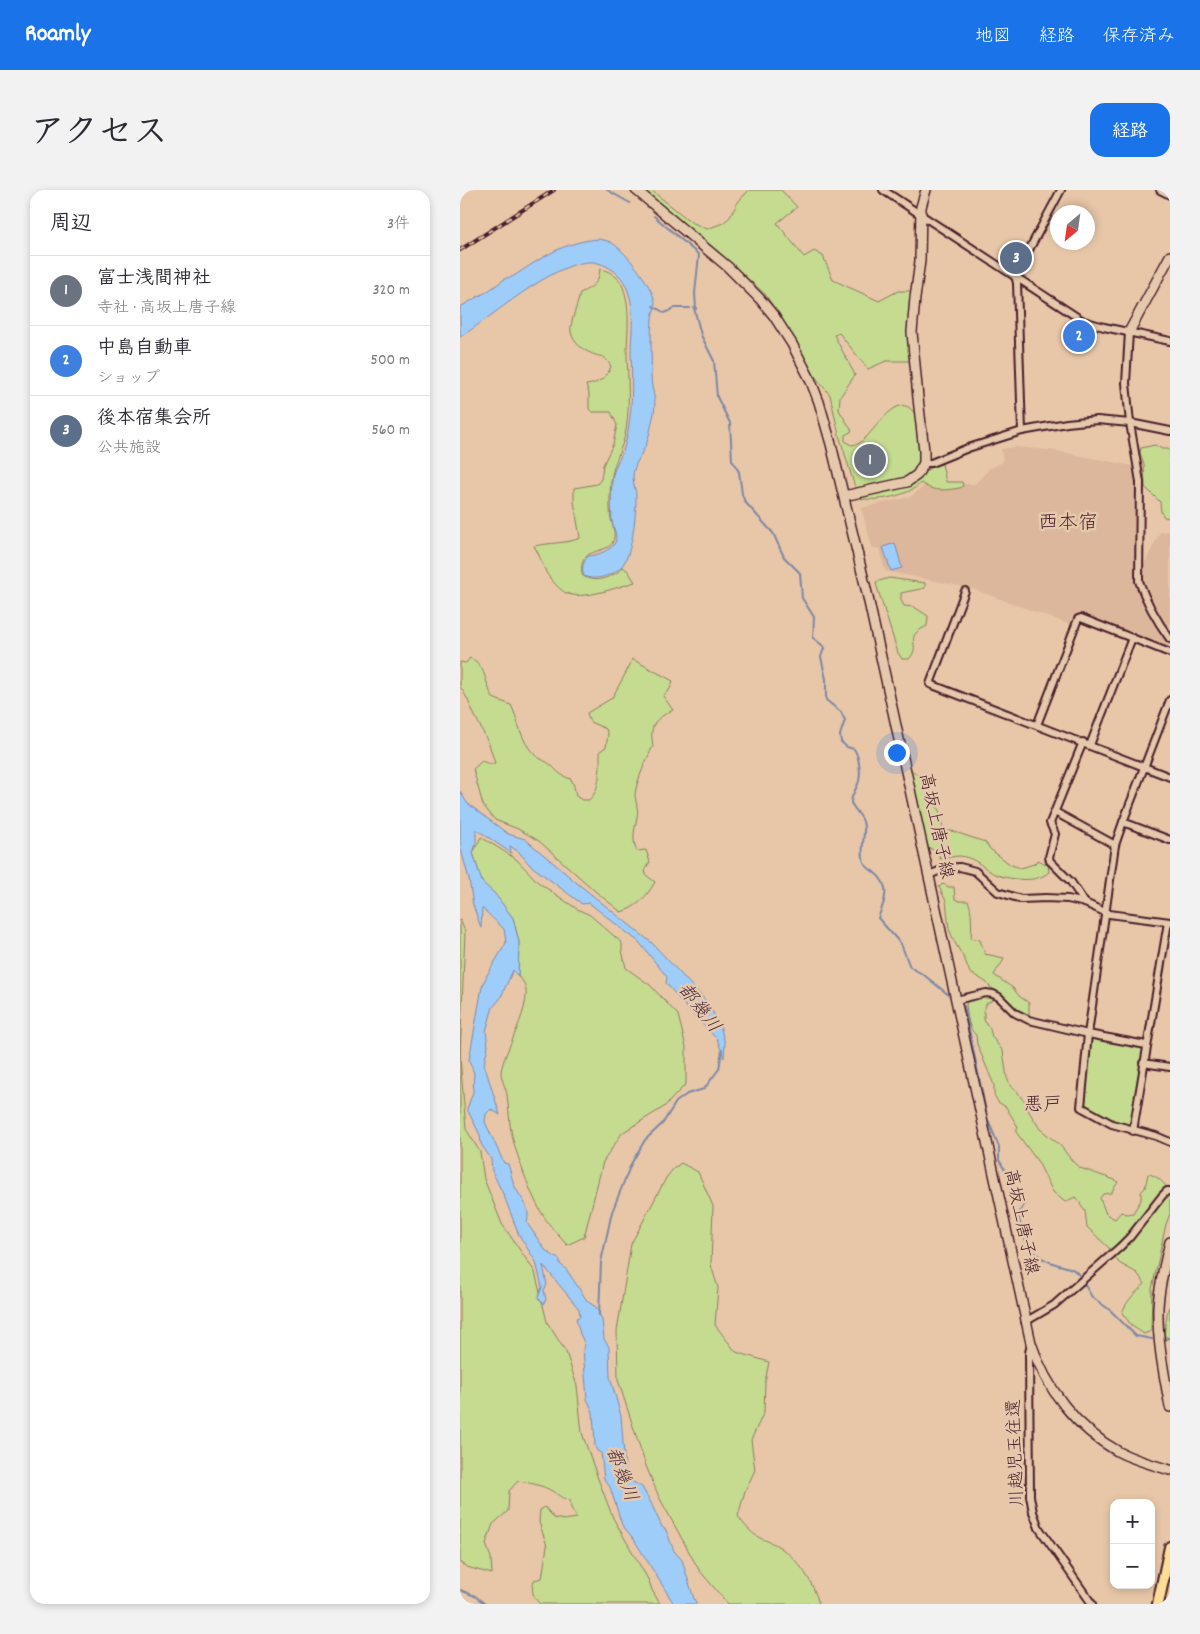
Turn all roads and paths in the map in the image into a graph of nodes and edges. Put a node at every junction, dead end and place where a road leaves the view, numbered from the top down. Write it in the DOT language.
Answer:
graph roads {
  1 [pos="636,190"];
  2 [pos="883,190"];
  3 [pos="926,190"];
  4 [pos="1061,190"];
  5 [pos="1160,190"];
  6 [pos="1170,195"];
  7 [pos="921,214"];
  8 [pos="1170,256"];
  9 [pos="1014,276"];
  10 [pos="1129,332"];
  11 [pos="1170,341"];
  12 [pos="1130,423"];
  13 [pos="1022,431"];
  14 [pos="1170,431"];
  15 [pos="924,463"];
  16 [pos="844,496"];
  17 [pos="965,591"];
  18 [pos="1132,638"];
  19 [pos="1170,639"];
  20 [pos="1170,653"];
  21 [pos="1170,700"];
  22 [pos="1167,715"];
  23 [pos="1037,725"];
  24 [pos="1083,742"];
  25 [pos="1090,745"];
  26 [pos="1144,767"];
  27 [pos="1170,777"];
  28 [pos="1055,812"];
  29 [pos="1123,822"];
  30 [pos="1170,840"];
  31 [pos="1116,845"];
  32 [pos="929,875"];
  33 [pos="1085,903"];
  34 [pos="1105,913"];
  35 [pos="1169,922"];
  36 [pos="956,1000"];
  37 [pos="1088,1034"];
  38 [pos="1146,1045"];
  39 [pos="1144,1063"];
  40 [pos="1170,1067"];
  41 [pos="1133,1131"];
  42 [pos="1170,1142"];
  43 [pos="1170,1191"];
  44 [pos="1170,1242"];
  45 [pos="1025,1322"];
  46 [pos="1030,1343"];
  47 [pos="1170,1407"];
  48 [pos="1170,1470"];
  49 [pos="1170,1547"];
  50 [pos="1092,1604"];
  51 [pos="1158,1604"];
  1 -- 16 [label="main road, 高坂上唐子線"];
  2 -- 7 [label="street"];
  3 -- 7 [label="main road"];
  4 -- 9 [label="street"];
  5 -- 6 [label="street"];
  7 -- 9 [label="street"];
  7 -- 15 [label="main road"];
  8 -- 10 [label="main road"];
  9 -- 10 [label="street"];
  9 -- 13 [label="street"];
  10 -- 11 [label="street"];
  10 -- 12 [label="street"];
  12 -- 13 [label="street"];
  12 -- 14 [label="street"];
  12 -- 19 [label="street"];
  13 -- 15 [label="street"];
  15 -- 16 [label="main road"];
  16 -- 32 [label="main road, 高坂上唐子線"];
  17 -- 23 [label="street"];
  18 -- 20 [label="street"];
  18 -- 23 [label="street"];
  18 -- 25 [label="street"];
  21 -- 22 [label="street"];
  22 -- 26 [label="street"];
  23 -- 24 [label="street"];
  24 -- 25 [label="street"];
  24 -- 28 [label="street"];
  25 -- 26 [label="street"];
  26 -- 27 [label="street"];
  26 -- 29 [label="street"];
  28 -- 31 [label="street"];
  28 -- 33 [label="street"];
  29 -- 30 [label="street"];
  29 -- 31 [label="street"];
  31 -- 34 [label="street"];
  32 -- 33 [label="street"];
  32 -- 36 [label="main road, 高坂上唐子線"];
  33 -- 34 [label="street"];
  34 -- 35 [label="street"];
  34 -- 37 [label="street"];
  35 -- 38 [label="street"];
  36 -- 37 [label="street"];
  36 -- 45 [label="main road, 高坂上唐子線"];
  37 -- 38 [label="street"];
  37 -- 41 [label="street"];
  38 -- 39 [label="street"];
  39 -- 40 [label="street"];
  39 -- 41 [label="street"];
  41 -- 42 [label="street"];
  43 -- 45 [label="street"];
  44 -- 47 [label="main road"];
  45 -- 46 [label="main road, 高坂上唐子線"];
  46 -- 48 [label="main road, 高坂上唐子線"];
  46 -- 50 [label="street, 川越児玉往還"];
  49 -- 51 [label="main road"];
}
